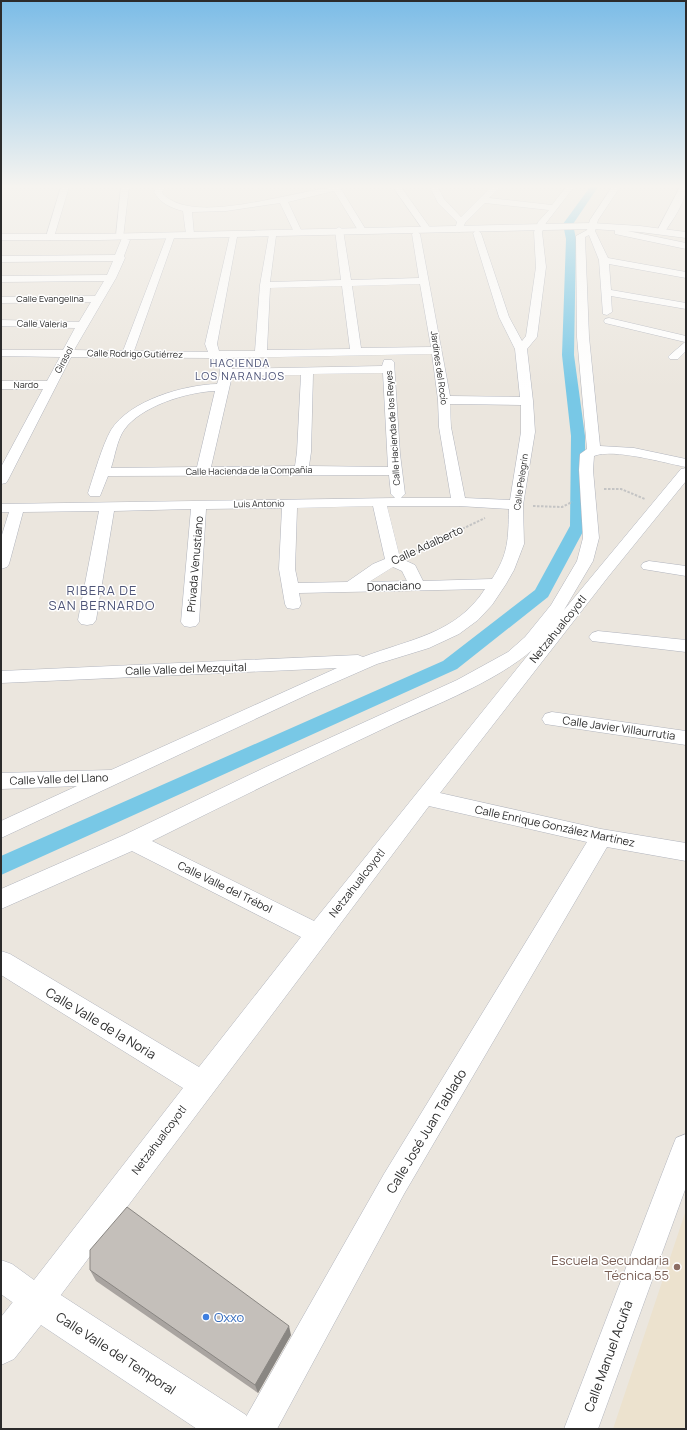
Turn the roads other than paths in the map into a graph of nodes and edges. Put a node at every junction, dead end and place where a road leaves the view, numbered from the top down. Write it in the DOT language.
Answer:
graph roads {
  1 [pos="121,254"];
  2 [pos="164,254"];
  3 [pos="230,254"];
  4 [pos="269,254"];
  5 [pos="342,254"];
  6 [pos="422,254"];
  7 [pos="484,254"];
  8 [pos="542,254"];
  9 [pos="580,254"];
  10 [pos="601,254"];
  11 [pos="120,258"];
  12 [pos="1,260"];
  13 [pos="604,260"];
  14 [pos="686,275"];
  15 [pos="111,278"];
  16 [pos="1,279"];
  17 [pos="424,281"];
  18 [pos="346,283"];
  19 [pos="265,285"];
  20 [pos="606,292"];
  21 [pos="98,299"];
  22 [pos="1,300"];
  23 [pos="686,306"];
  24 [pos="1,323"];
  25 [pos="82,325"];
  26 [pos="686,339"];
  27 [pos="686,345"];
  28 [pos="521,349"];
  29 [pos="437,350"];
  30 [pos="356,351"];
  31 [pos="1,353"];
  32 [pos="67,353"];
  33 [pos="128,353"];
  34 [pos="261,353"];
  35 [pos="215,355"];
  36 [pos="674,357"];
  37 [pos="307,371"];
  38 [pos="227,373"];
  39 [pos="1,385"];
  40 [pos="50,385"];
  41 [pos="222,387"];
  42 [pos="444,400"];
  43 [pos="527,401"];
  44 [pos="594,449"];
  45 [pos="686,463"];
  46 [pos="301,470"];
  47 [pos="395,471"];
  48 [pos="103,472"];
  49 [pos="203,472"];
  50 [pos="686,472"];
  51 [pos="1,480"];
  52 [pos="95,493"];
  53 [pos="398,494"];
  54 [pos="379,502"];
  55 [pos="459,502"];
  56 [pos="290,504"];
  57 [pos="107,506"];
  58 [pos="199,506"];
  59 [pos="512,506"];
  60 [pos="1,508"];
  61 [pos="17,508"];
  62 [pos="393,561"];
  63 [pos="1,564"];
  64 [pos="649,566"];
  65 [pos="686,571"];
  66 [pos="498,584"];
  67 [pos="417,585"];
  68 [pos="349,588"];
  69 [pos="87,620"];
  70 [pos="190,622"];
  71 [pos="598,637"];
  72 [pos="686,646"];
  73 [pos="371,660"];
  74 [pos="1,677"];
  75 [pos="552,719"];
  76 [pos="686,738"];
  77 [pos="117,776"];
  78 [pos="1,781"];
  79 [pos="424,798"];
  80 [pos="1,830"];
  81 [pos="601,837"];
  82 [pos="132,841"];
  83 [pos="686,852"];
  84 [pos="1,899"];
  85 [pos="316,934"];
  86 [pos="1,962"];
  87 [pos="202,1084"];
  88 [pos="686,1148"];
  89 [pos="1,1275"];
  90 [pos="37,1301"];
  91 [pos="1,1346"];
  92 [pos="232,1429"];
  93 [pos="258,1429"];
  94 [pos="581,1429"];
  1 -- 11 [label="street, Girasol"];
  2 -- 33 [label="street"];
  3 -- 35 [label="street"];
  4 -- 19 [label="street"];
  5 -- 18 [label="street"];
  6 -- 17 [label="street, Jardines del Rocío"];
  7 -- 28 [label="street, Calle Pelegrín"];
  8 -- 28 [label="street"];
  9 -- 44 [label="street"];
  10 -- 13 [label="street"];
  11 -- 12 [label="street"];
  11 -- 15 [label="street, Girasol"];
  13 -- 14 [label="street"];
  13 -- 20 [label="street"];
  15 -- 16 [label="street"];
  15 -- 21 [label="street, Girasol"];
  17 -- 18 [label="street"];
  17 -- 29 [label="street, Jardines del Rocío"];
  18 -- 19 [label="street"];
  18 -- 30 [label="street"];
  19 -- 34 [label="street"];
  20 -- 23 [label="street"];
  20 -- 26 [label="street"];
  21 -- 22 [label="street, Calle Evangelina"];
  21 -- 25 [label="street, Girasol"];
  24 -- 25 [label="street, Calle Valeria"];
  25 -- 32 [label="street, Girasol"];
  27 -- 36 [label="street"];
  28 -- 43 [label="street, Calle Pelegrín"];
  29 -- 30 [label="street, Calle Rodrigo Gutiérrez"];
  29 -- 42 [label="street, Jardines del Rocío"];
  30 -- 34 [label="street, Calle Rodrigo Gutiérrez"];
  31 -- 32 [label="street, Calle Rodrigo Gutiérrez"];
  32 -- 33 [label="street, Calle Rodrigo Gutiérrez"];
  32 -- 40 [label="street, Girasol"];
  33 -- 35 [label="street, Calle Rodrigo Gutiérrez"];
  34 -- 35 [label="street, Calle Rodrigo Gutiérrez"];
  35 -- 38 [label="street"];
  37 -- 38 [label="street"];
  37 -- 46 [label="street"];
  37 -- 47 [label="street, Calle Hacienda de los Reyes"];
  38 -- 41 [label="street"];
  39 -- 40 [label="street, Nardo"];
  40 -- 51 [label="street, Girasol"];
  41 -- 48 [label="street"];
  41 -- 49 [label="street"];
  42 -- 43 [label="street"];
  42 -- 55 [label="street, Jardines del Rocío"];
  43 -- 59 [label="street, Calle Pelegrín"];
  44 -- 45 [label="street"];
  44 -- 82 [label="street"];
  46 -- 47 [label="street, Calle Hacienda de la Compañía"];
  46 -- 49 [label="street, Calle Hacienda de la Compañía"];
  47 -- 53 [label="street, Calle Hacienda de los Reyes"];
  48 -- 49 [label="street, Calle Hacienda de la Compañía"];
  48 -- 52 [label="street"];
  50 -- 79 [label="street, Netzahualcoyotl"];
  54 -- 55 [label="street, Luis Antonio"];
  54 -- 56 [label="street, Luis Antonio"];
  54 -- 62 [label="street"];
  55 -- 59 [label="street, Luis Antonio"];
  56 -- 58 [label="street, Luis Antonio"];
  56 -- 68 [label="street, Donaciano"];
  57 -- 58 [label="street, Luis Antonio"];
  57 -- 61 [label="street, Luis Antonio"];
  57 -- 69 [label="street"];
  58 -- 70 [label="street, Privada Venustiano"];
  59 -- 66 [label="street, Calle Pelegrín"];
  60 -- 61 [label="street, Luis Antonio"];
  61 -- 63 [label="street"];
  62 -- 67 [label="street"];
  62 -- 68 [label="street, Calle Adalberto"];
  64 -- 65 [label="street"];
  66 -- 67 [label="street, Donaciano"];
  66 -- 73 [label="street, Calle Pelegrín"];
  67 -- 68 [label="street, Donaciano"];
  71 -- 72 [label="street"];
  73 -- 74 [label="street, Calle Valle del Mezquital"];
  73 -- 77 [label="street"];
  75 -- 76 [label="street, Calle Javier Villaurrutia"];
  77 -- 78 [label="street, Calle Valle del Llano"];
  77 -- 80 [label="street"];
  79 -- 81 [label="street, Calle Enrique González Martínez"];
  79 -- 85 [label="street, Netzahualcoyotl"];
  81 -- 83 [label="street, Calle Enrique González Martínez"];
  81 -- 93 [label="street, Calle José Juan Tablado"];
  82 -- 84 [label="street"];
  82 -- 85 [label="street, Calle Valle del Trébol"];
  85 -- 87 [label="street, Netzahualcoyotl"];
  86 -- 87 [label="street, Calle Valle de la Noria"];
  87 -- 90 [label="street, Netzahualcoyotl"];
  88 -- 94 [label="street, Calle Manuel Acuña"];
  89 -- 90 [label="street, Calle Valle del Temporal"];
  90 -- 91 [label="street"];
  90 -- 92 [label="street, Calle Valle del Temporal"];
}
